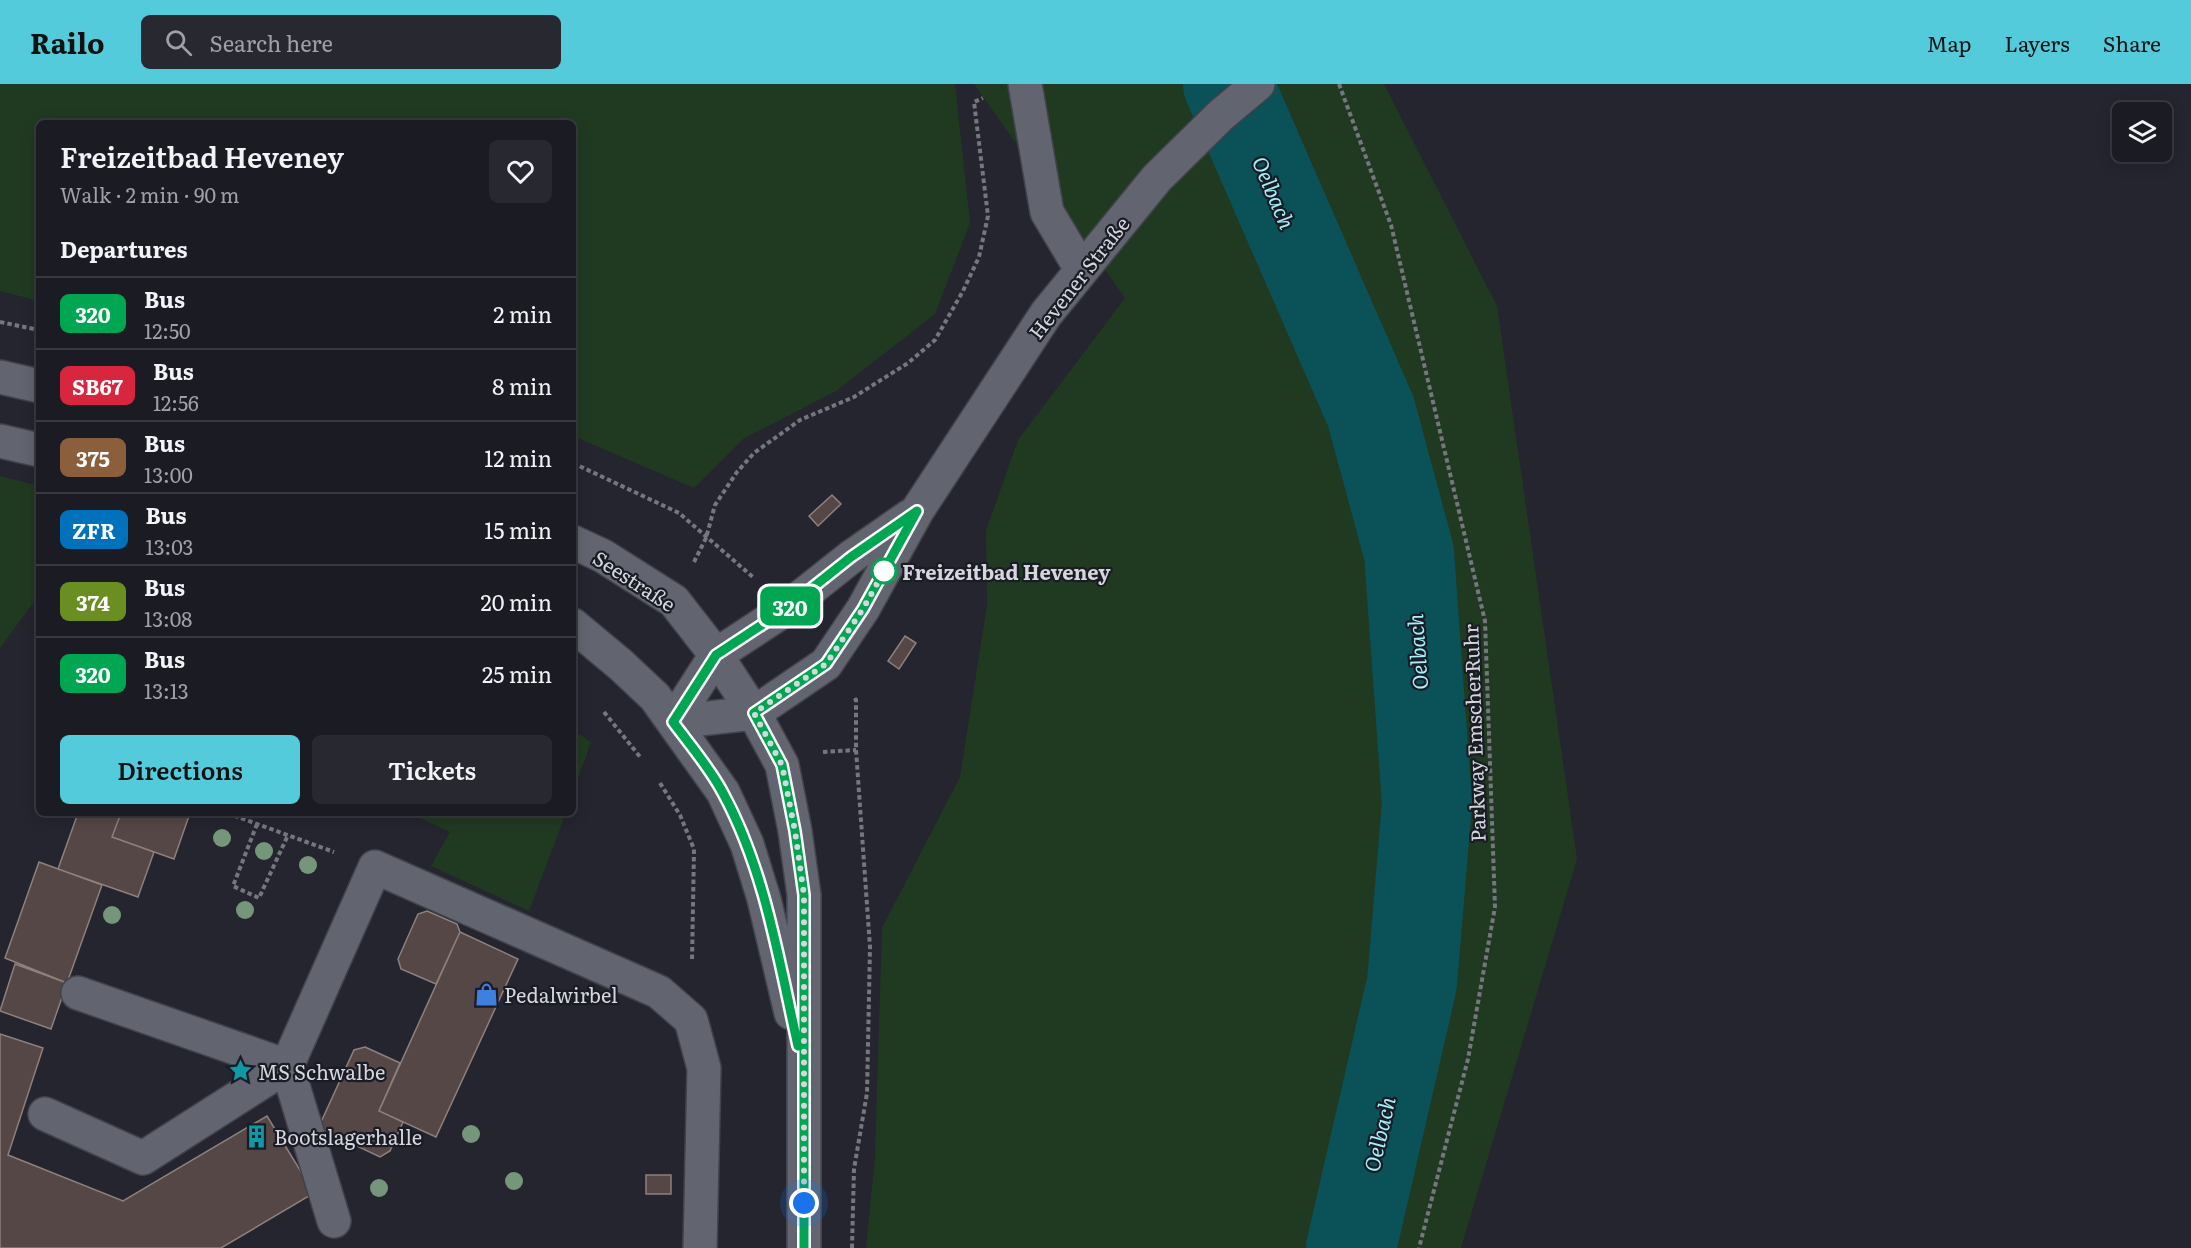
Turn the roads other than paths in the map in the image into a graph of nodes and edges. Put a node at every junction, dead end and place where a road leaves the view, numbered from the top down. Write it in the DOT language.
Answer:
graph roads {
  1 [pos="1258,84"];
  2 [pos="1026,85"];
  3 [pos="1081,269"];
  4 [pos="0,377"];
  5 [pos="36,385"];
  6 [pos="0,441"];
  7 [pos="36,449"];
  8 [pos="922,503"];
  9 [pos="576,543"];
  10 [pos="576,627"];
  11 [pos="716,655"];
  12 [pos="754,713"];
  13 [pos="673,722"];
  14 [pos="78,993"];
  15 [pos="287,1066"];
  16 [pos="803,1067"];
  17 [pos="45,1114"];
  18 [pos="334,1221"];
  19 [pos="700,1248"];
  20 [pos="804,1248"];
  1 -- 3 [label="street, Hevener Straße"];
  2 -- 3 [label="street"];
  3 -- 8 [label="street, Hevener Straße"];
  4 -- 5 [label="street"];
  6 -- 7 [label="street"];
  8 -- 11 [label="street"];
  8 -- 12 [label="street, Hevener Straße"];
  9 -- 11 [label="street, Seestraße"];
  10 -- 13 [label="street"];
  11 -- 12 [label="street, Seestraße"];
  11 -- 13 [label="street"];
  12 -- 13 [label="street"];
  12 -- 16 [label="street, Seestraße"];
  13 -- 16 [label="street"];
  14 -- 15 [label="street"];
  15 -- 17 [label="street"];
  15 -- 18 [label="street"];
  15 -- 19 [label="street"];
  16 -- 20 [label="street"];
}
